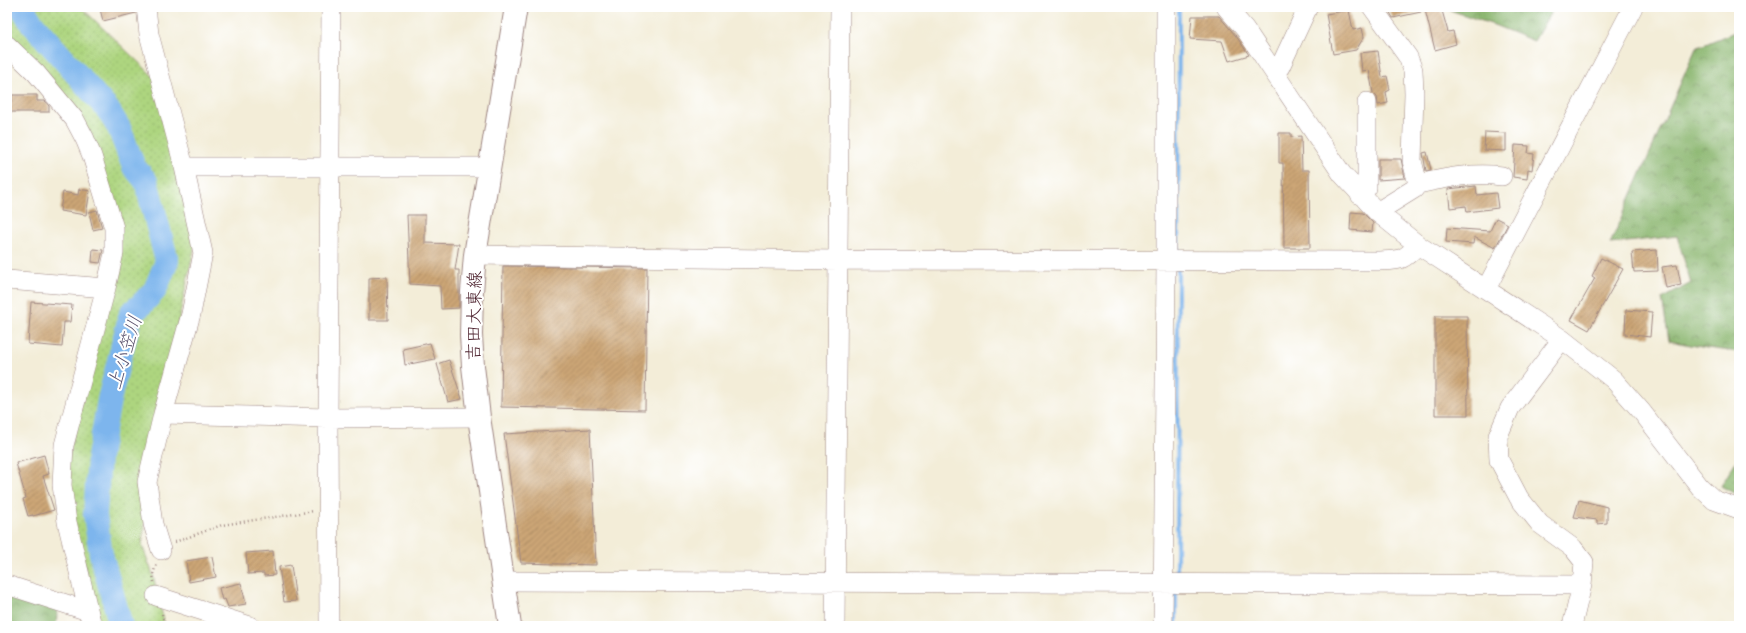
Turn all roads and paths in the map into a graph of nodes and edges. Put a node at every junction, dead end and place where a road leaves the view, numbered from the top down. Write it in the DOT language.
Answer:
graph roads {
  1 [pos="146,7"];
  2 [pos="331,7"];
  3 [pos="516,7"];
  4 [pos="840,7"];
  5 [pos="1166,7"];
  6 [pos="1226,7"];
  7 [pos="1309,7"];
  8 [pos="1321,7"];
  9 [pos="1372,7"];
  10 [pos="1633,7"];
  11 [pos="7,45"];
  12 [pos="1275,73"];
  13 [pos="1368,102"];
  14 [pos="330,166"];
  15 [pos="489,166"];
  16 [pos="184,167"];
  17 [pos="1502,176"];
  18 [pos="1418,184"];
  19 [pos="1360,195"];
  20 [pos="1377,212"];
  21 [pos="1418,245"];
  22 [pos="475,255"];
  23 [pos="838,260"];
  24 [pos="1174,261"];
  25 [pos="7,280"];
  26 [pos="106,288"];
  27 [pos="1486,289"];
  28 [pos="1562,339"];
  29 [pos="162,414"];
  30 [pos="479,417"];
  31 [pos="328,418"];
  32 [pos="328,508"];
  33 [pos="1739,509"];
  34 [pos="160,550"];
  35 [pos="504,581"];
  36 [pos="836,581"];
  37 [pos="1172,584"];
  38 [pos="7,585"];
  39 [pos="1582,585"];
  40 [pos="156,596"];
  41 [pos="90,619"];
  42 [pos="165,626"];
  43 [pos="250,626"];
  44 [pos="329,626"];
  45 [pos="510,626"];
  46 [pos="835,626"];
  47 [pos="1163,626"];
  48 [pos="1572,626"];
  1 -- 16 [label="street"];
  2 -- 14 [label="street"];
  3 -- 15 [label="main road, 吉田大東線"];
  4 -- 23 [label="street"];
  5 -- 24 [label="street"];
  6 -- 12 [label="street"];
  7 -- 8 [label="street"];
  7 -- 12 [label="street"];
  9 -- 18 [label="street"];
  10 -- 27 [label="street"];
  11 -- 26 [label="street"];
  12 -- 19 [label="street"];
  13 -- 19 [label="street"];
  14 -- 15 [label="street"];
  14 -- 16 [label="street"];
  14 -- 31 [label="street"];
  15 -- 22 [label="main road, 吉田大東線"];
  16 -- 29 [label="street"];
  17 -- 18 [label="street"];
  18 -- 20 [label="street"];
  19 -- 20 [label="street"];
  20 -- 21 [label="street"];
  21 -- 24 [label="street"];
  21 -- 27 [label="street"];
  22 -- 23 [label="street"];
  22 -- 30 [label="main road, 吉田大東線"];
  23 -- 24 [label="street"];
  23 -- 36 [label="street"];
  24 -- 37 [label="street"];
  25 -- 26 [label="street"];
  26 -- 41 [label="street"];
  27 -- 28 [label="street"];
  28 -- 33 [label="street"];
  28 -- 39 [label="street"];
  29 -- 31 [label="street"];
  29 -- 34 [label="street"];
  30 -- 31 [label="street"];
  30 -- 35 [label="main road, 吉田大東線"];
  31 -- 32 [label="street"];
  32 -- 34 [label="path"];
  32 -- 44 [label="street"];
  34 -- 40 [label="path"];
  35 -- 36 [label="street"];
  35 -- 45 [label="main road, 吉田大東線"];
  36 -- 37 [label="street"];
  36 -- 46 [label="street"];
  37 -- 39 [label="street"];
  37 -- 47 [label="street"];
  38 -- 41 [label="street"];
  39 -- 48 [label="street"];
  40 -- 42 [label="path"];
  40 -- 43 [label="street"];
}
